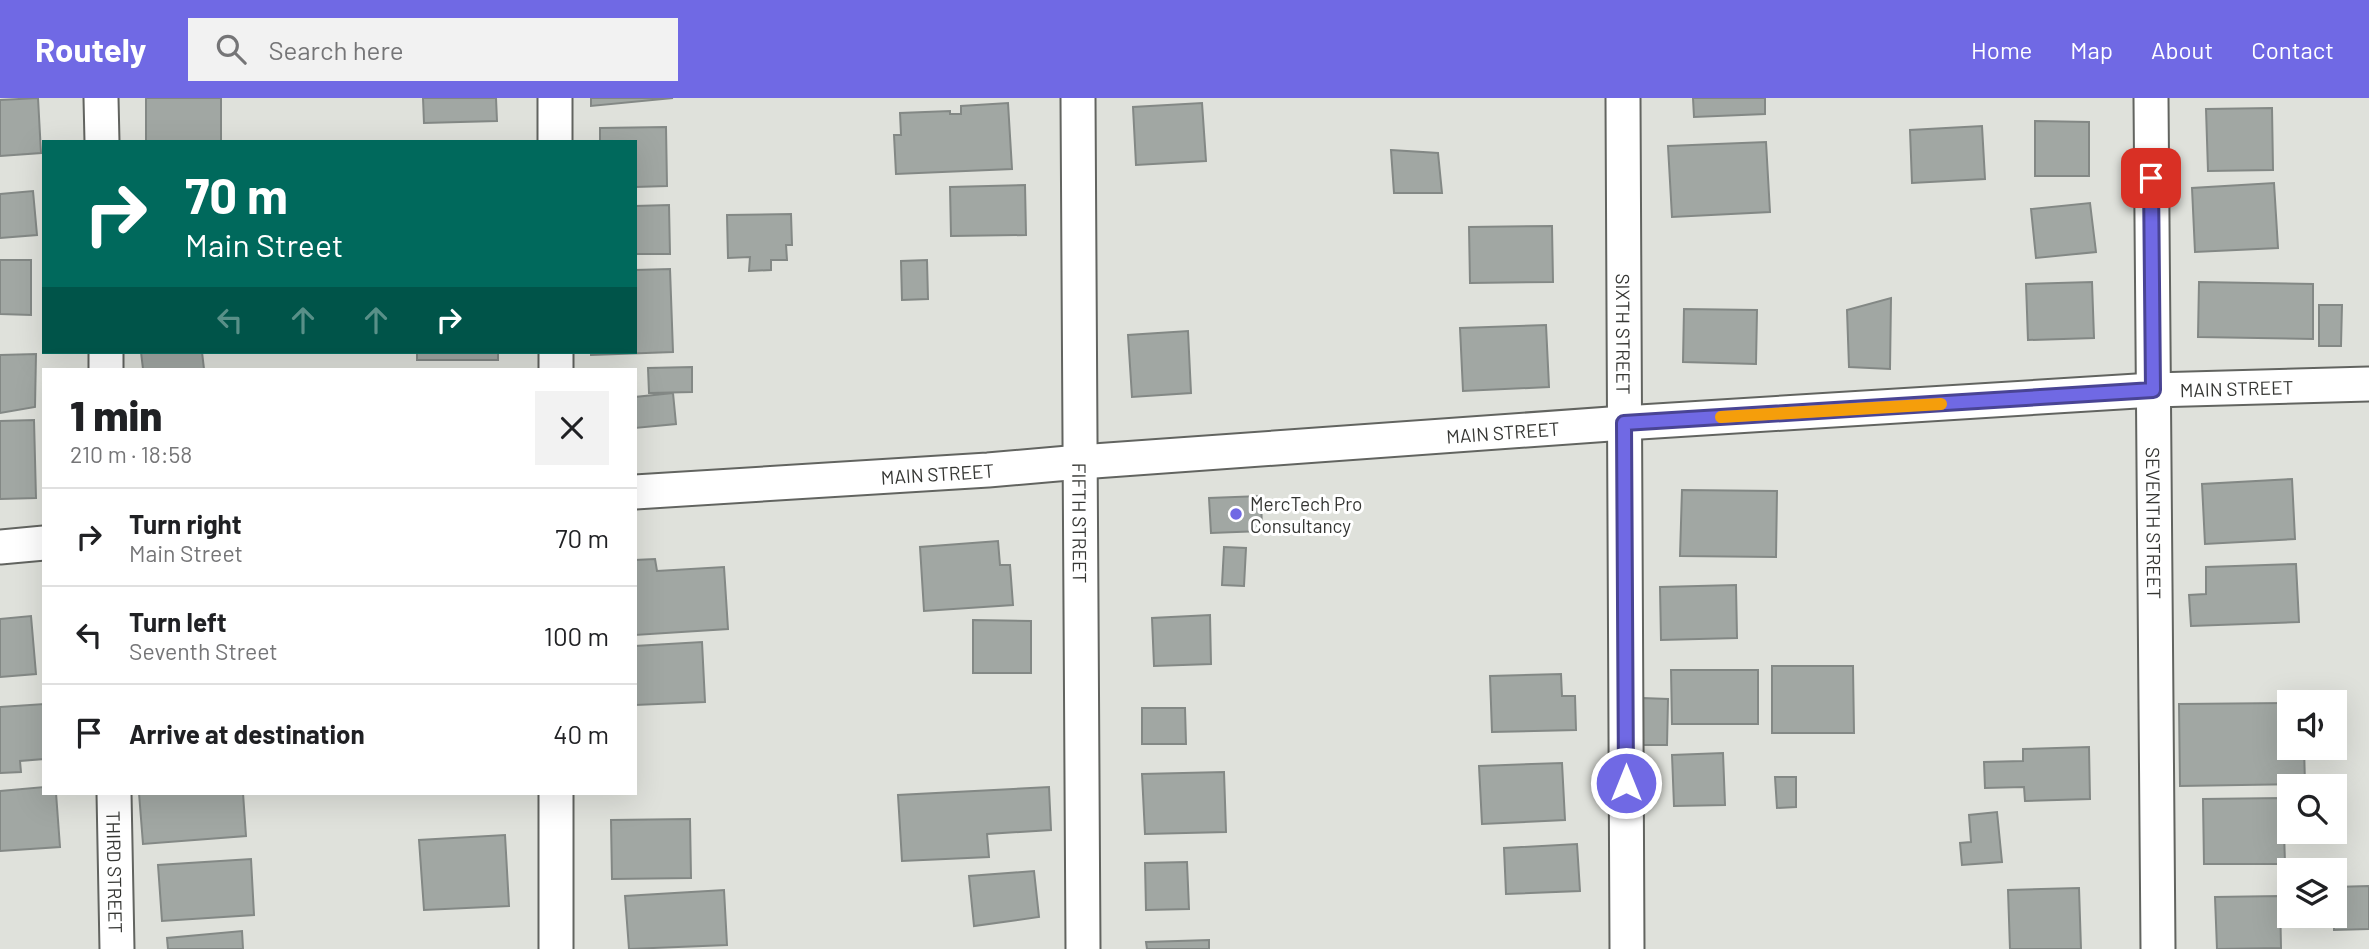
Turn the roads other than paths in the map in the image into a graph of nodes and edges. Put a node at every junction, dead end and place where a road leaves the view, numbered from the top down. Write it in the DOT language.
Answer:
graph roads {
  1 [pos="101,98"];
  2 [pos="555,98"];
  3 [pos="1078,98"];
  4 [pos="1623,98"];
  5 [pos="2151,98"];
  6 [pos="102,140"];
  7 [pos="555,140"];
  8 [pos="2369,384"];
  9 [pos="2153,390"];
  10 [pos="1624,423"];
  11 [pos="1080,462"];
  12 [pos="637,492"];
  13 [pos="42,543"];
  14 [pos="0,547"];
  15 [pos="114,795"];
  16 [pos="556,795"];
  17 [pos="117,949"];
  18 [pos="556,949"];
  19 [pos="1083,949"];
  20 [pos="1627,949"];
  21 [pos="2158,949"];
  1 -- 6 [label="street"];
  2 -- 7 [label="street"];
  3 -- 11 [label="street, FIFTH STREET"];
  4 -- 10 [label="street, SIXTH STREET"];
  5 -- 9 [label="street, SEVENTH STREET"];
  8 -- 9 [label="street, MAIN STREET"];
  9 -- 10 [label="street, MAIN STREET"];
  9 -- 21 [label="street, SEVENTH STREET"];
  10 -- 11 [label="street, MAIN STREET"];
  10 -- 20 [label="street, SIXTH STREET"];
  11 -- 12 [label="street, MAIN STREET"];
  11 -- 19 [label="street, FIFTH STREET"];
  13 -- 14 [label="street"];
  15 -- 17 [label="street, THIRD STREET"];
  16 -- 18 [label="street"];
}
